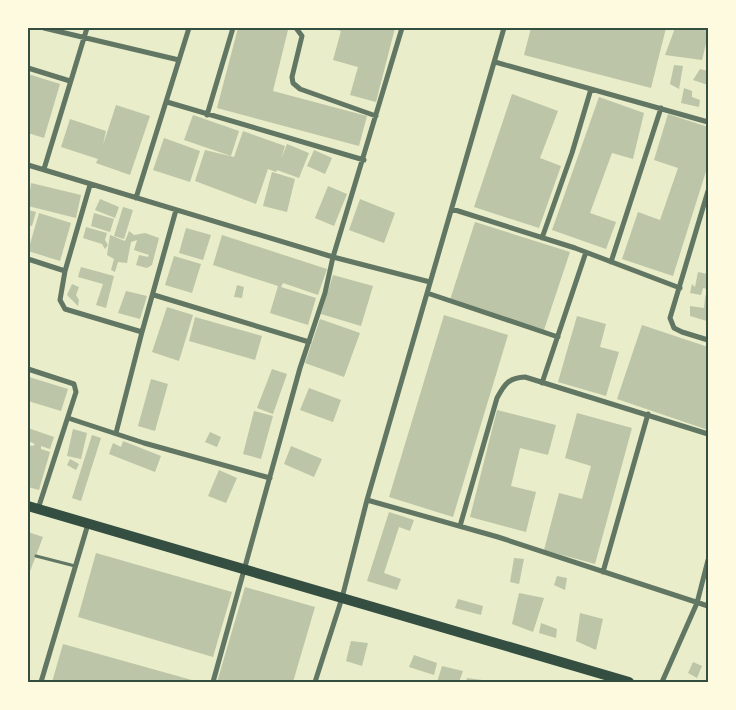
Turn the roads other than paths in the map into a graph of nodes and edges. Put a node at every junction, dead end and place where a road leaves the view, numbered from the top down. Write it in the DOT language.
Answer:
graph roads {
  1 [pos="44,28"];
  2 [pos="87,28"];
  3 [pos="189,28"];
  4 [pos="233,28"];
  5 [pos="296,28"];
  6 [pos="402,28"];
  7 [pos="504,28"];
  8 [pos="84,37"];
  9 [pos="179,60"];
  10 [pos="495,62"];
  11 [pos="28,68"];
  12 [pos="70,81"];
  13 [pos="591,89"];
  14 [pos="167,102"];
  15 [pos="661,108"];
  16 [pos="207,115"];
  17 [pos="376,116"];
  18 [pos="708,122"];
  19 [pos="364,160"];
  20 [pos="28,165"];
  21 [pos="44,169"];
  22 [pos="90,185"];
  23 [pos="708,191"];
  24 [pos="136,198"];
  25 [pos="452,209"];
  26 [pos="176,210"];
  27 [pos="542,238"];
  28 [pos="586,252"];
  29 [pos="333,257"];
  30 [pos="28,259"];
  31 [pos="611,262"];
  32 [pos="65,270"];
  33 [pos="430,282"];
  34 [pos="680,288"];
  35 [pos="427,293"];
  36 [pos="154,295"];
  37 [pos="142,332"];
  38 [pos="558,337"];
  39 [pos="708,340"];
  40 [pos="309,342"];
  41 [pos="28,369"];
  42 [pos="542,382"];
  43 [pos="648,414"];
  44 [pos="68,418"];
  45 [pos="116,433"];
  46 [pos="708,434"];
  47 [pos="270,478"];
  48 [pos="367,500"];
  49 [pos="33,508"];
  50 [pos="88,524"];
  51 [pos="460,526"];
  52 [pos="36,556"];
  53 [pos="708,560"];
  54 [pos="75,566"];
  55 [pos="246,570"];
  56 [pos="603,572"];
  57 [pos="342,598"];
  58 [pos="696,603"];
  59 [pos="708,606"];
  60 [pos="41,682"];
  61 [pos="213,682"];
  62 [pos="314,682"];
  63 [pos="629,682"];
  64 [pos="662,682"];
  1 -- 8 [label="street"];
  2 -- 8 [label="street"];
  3 -- 9 [label="street"];
  4 -- 16 [label="street"];
  5 -- 17 [label="street"];
  6 -- 17 [label="street"];
  7 -- 10 [label="street"];
  8 -- 9 [label="street"];
  8 -- 12 [label="street"];
  9 -- 14 [label="street"];
  10 -- 13 [label="street"];
  10 -- 25 [label="street"];
  11 -- 12 [label="street"];
  12 -- 21 [label="street"];
  13 -- 15 [label="street"];
  13 -- 27 [label="street"];
  14 -- 16 [label="street"];
  14 -- 24 [label="street"];
  15 -- 18 [label="street"];
  15 -- 31 [label="street"];
  16 -- 19 [label="street"];
  17 -- 19 [label="street"];
  19 -- 29 [label="street"];
  20 -- 21 [label="street"];
  21 -- 22 [label="street"];
  22 -- 24 [label="street"];
  22 -- 32 [label="street"];
  23 -- 34 [label="street"];
  24 -- 26 [label="street"];
  25 -- 27 [label="street"];
  25 -- 33 [label="street"];
  26 -- 29 [label="street"];
  26 -- 36 [label="street"];
  27 -- 28 [label="street"];
  28 -- 31 [label="street"];
  28 -- 38 [label="street"];
  29 -- 33 [label="street"];
  29 -- 40 [label="street"];
  30 -- 32 [label="street"];
  31 -- 34 [label="street"];
  32 -- 37 [label="street"];
  33 -- 35 [label="street"];
  34 -- 39 [label="street"];
  35 -- 38 [label="street"];
  35 -- 48 [label="street"];
  36 -- 37 [label="street"];
  36 -- 40 [label="street"];
  37 -- 45 [label="street"];
  38 -- 42 [label="street"];
  40 -- 47 [label="street"];
  41 -- 44 [label="street"];
  42 -- 43 [label="street"];
  42 -- 51 [label="street"];
  43 -- 46 [label="street"];
  43 -- 56 [label="street"];
  44 -- 45 [label="street"];
  44 -- 49 [label="street"];
  45 -- 47 [label="street"];
  47 -- 55 [label="street"];
  48 -- 51 [label="street"];
  48 -- 57 [label="street"];
  49 -- 50 [label="main road"];
  50 -- 54 [label="street"];
  50 -- 55 [label="main road"];
  51 -- 56 [label="street"];
  52 -- 54 [label="lane"];
  53 -- 58 [label="street"];
  54 -- 60 [label="street"];
  55 -- 57 [label="main road"];
  55 -- 61 [label="street"];
  56 -- 58 [label="street"];
  57 -- 62 [label="street"];
  57 -- 63 [label="main road"];
  58 -- 59 [label="street"];
  58 -- 64 [label="street"];
}
